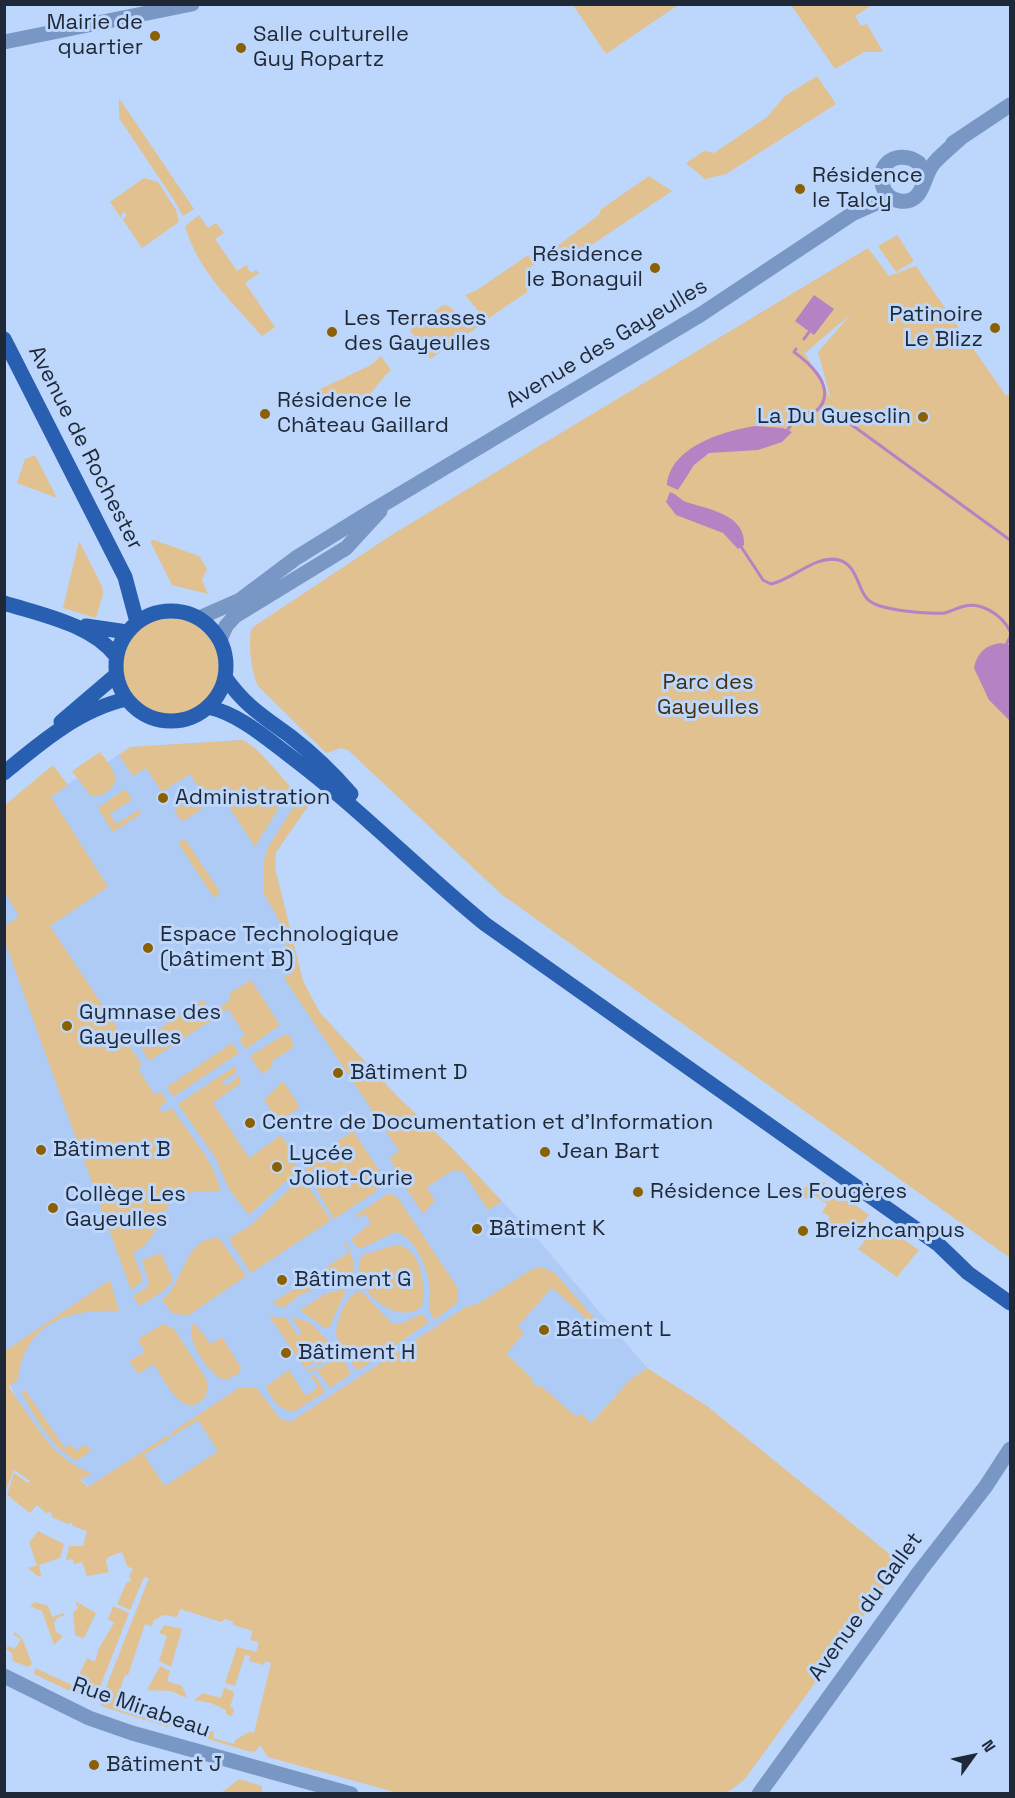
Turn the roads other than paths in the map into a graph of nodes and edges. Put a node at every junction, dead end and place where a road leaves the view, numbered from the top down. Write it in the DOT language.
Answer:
graph roads {
  1 [pos="192,4"];
  2 [pos="4,42"];
  3 [pos="1011,105"];
  4 [pos="961,138"];
  5 [pos="914,160"];
  6 [pos="925,178"];
  7 [pos="881,182"];
  8 [pos="890,196"];
  9 [pos="852,214"];
  10 [pos="4,339"];
  11 [pos="383,506"];
  12 [pos="124,577"];
  13 [pos="4,603"];
  14 [pos="155,613"];
  15 [pos="199,618"];
  16 [pos="54,619"];
  17 [pos="132,627"];
  18 [pos="220,640"];
  19 [pos="116,656"];
  20 [pos="116,675"];
  21 [pos="225,677"];
  22 [pos="127,699"];
  23 [pos="208,706"];
  24 [pos="49,736"];
  25 [pos="4,773"];
  26 [pos="373,823"];
  27 [pos="954,1257"];
  28 [pos="1011,1290"];
  29 [pos="1011,1304"];
  30 [pos="1011,1449"];
  31 [pos="4,1676"];
  32 [pos="266,1772"];
  33 [pos="330,1794"];
  34 [pos="351,1794"];
  35 [pos="759,1794"];
  1 -- 2 [label="street"];
  3 -- 4 [label="street, Avenue des Gayeulles"];
  4 -- 5 [label="street, Avenue des Gayeulles"];
  4 -- 6 [label="street, Avenue des Gayeulles"];
  5 -- 6 [label="street"];
  5 -- 7 [label="street, Avenue des Gayeulles"];
  6 -- 8 [label="street, Avenue des Gayeulles"];
  7 -- 8 [label="street"];
  7 -- 9 [label="street, Avenue des Gayeulles"];
  8 -- 9 [label="street, Avenue des Gayeulles"];
  9 -- 11 [label="street, Avenue des Gayeulles"];
  10 -- 12 [label="main road, Avenue de Rochester"];
  11 -- 15 [label="street, Avenue des Gayeulles"];
  11 -- 18 [label="street, Avenue des Gayeulles"];
  12 -- 14 [label="main road, Avenue de Rochester"];
  12 -- 17 [label="main road, Avenue de Rochester"];
  13 -- 16 [label="main road"];
  14 -- 15 [label="main road"];
  14 -- 17 [label="main road"];
  15 -- 18 [label="main road"];
  16 -- 17 [label="main road"];
  16 -- 19 [label="main road"];
  17 -- 19 [label="main road"];
  18 -- 21 [label="main road"];
  19 -- 20 [label="main road"];
  20 -- 22 [label="main road"];
  20 -- 24 [label="main road"];
  21 -- 23 [label="main road"];
  21 -- 26 [label="main road"];
  22 -- 23 [label="main road"];
  22 -- 24 [label="main road"];
  23 -- 26 [label="main road"];
  24 -- 25 [label="main road"];
  26 -- 27 [label="main road"];
  27 -- 28 [label="main road"];
  27 -- 29 [label="main road"];
  30 -- 35 [label="street, Avenue du Gallet"];
  31 -- 32 [label="street, Rue Mirabeau"];
  32 -- 33 [label="street, Rue Mirabeau"];
  32 -- 34 [label="street, Rue Mirabeau"];
}
